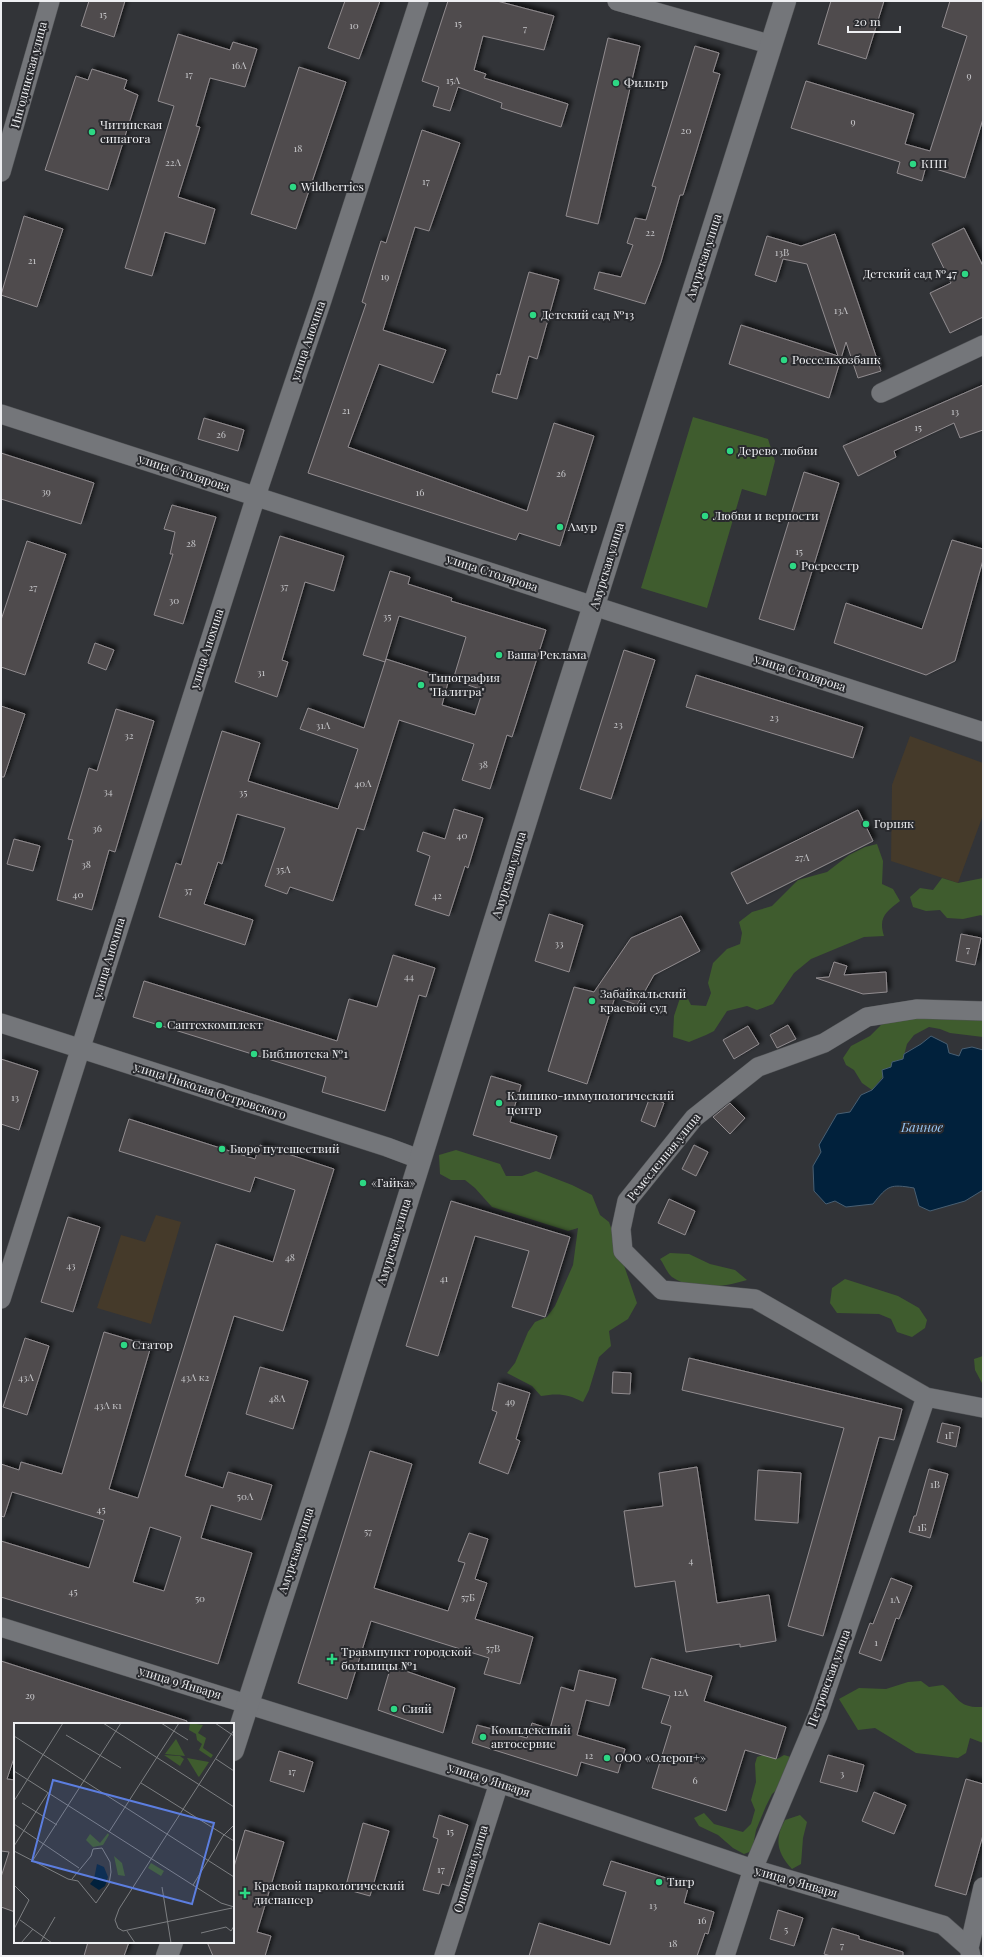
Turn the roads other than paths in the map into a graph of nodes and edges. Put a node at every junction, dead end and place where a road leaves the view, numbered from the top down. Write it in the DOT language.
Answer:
graph roads {
  1 [pos="50,1"];
  2 [pos="419,1"];
  3 [pos="617,1"];
  4 [pos="785,1"];
  5 [pos="772,45"];
  6 [pos="1,172"];
  7 [pos="983,346"];
  8 [pos="881,393"];
  9 [pos="1,414"];
  10 [pos="256,496"];
  11 [pos="594,606"];
  12 [pos="983,732"];
  13 [pos="983,1011"];
  14 [pos="1,1023"];
  15 [pos="80,1049"];
  16 [pos="419,1159"];
  17 [pos="1,1299"];
  18 [pos="926,1397"];
  19 [pos="983,1408"];
  20 [pos="1,1627"];
  21 [pos="246,1703"];
  22 [pos="234,1746"];
  23 [pos="498,1782"];
  24 [pos="753,1870"];
  25 [pos="983,1887"];
  26 [pos="172,1943"];
  27 [pos="970,1952"];
  28 [pos="167,1956"];
  29 [pos="444,1956"];
  30 [pos="725,1956"];
  1 -- 6 [label="street, Ингодинская улица"];
  2 -- 10 [label="street, улица Анохина"];
  3 -- 5 [label="street"];
  4 -- 5 [label="main road, Амурская улица"];
  5 -- 11 [label="main road, Амурская улица"];
  7 -- 8 [label="street"];
  9 -- 10 [label="street, улица Столярова"];
  10 -- 11 [label="street, улица Столярова"];
  10 -- 15 [label="street, улица Анохина"];
  11 -- 12 [label="street, улица Столярова"];
  11 -- 16 [label="main road, Амурская улица"];
  13 -- 18 [label="street, Ремесленная улица"];
  14 -- 15 [label="street, улица Николая Островского"];
  15 -- 16 [label="street, улица Николая Островского"];
  15 -- 17 [label="street, улица Анохина"];
  16 -- 21 [label="main road, Амурская улица"];
  18 -- 19 [label="street, Ремесленная улица"];
  18 -- 24 [label="street, Петровская улица"];
  20 -- 21 [label="street, улица 9 Января"];
  21 -- 22 [label="main road, Амурская улица"];
  21 -- 23 [label="street, улица 9 Января"];
  23 -- 24 [label="street, улица 9 Января"];
  23 -- 29 [label="street, Ононская улица"];
  24 -- 27 [label="street, улица 9 Января"];
  24 -- 30 [label="street, Петровская улица"];
  25 -- 27 [label="street"];
  26 -- 28 [label="main road"];
}
